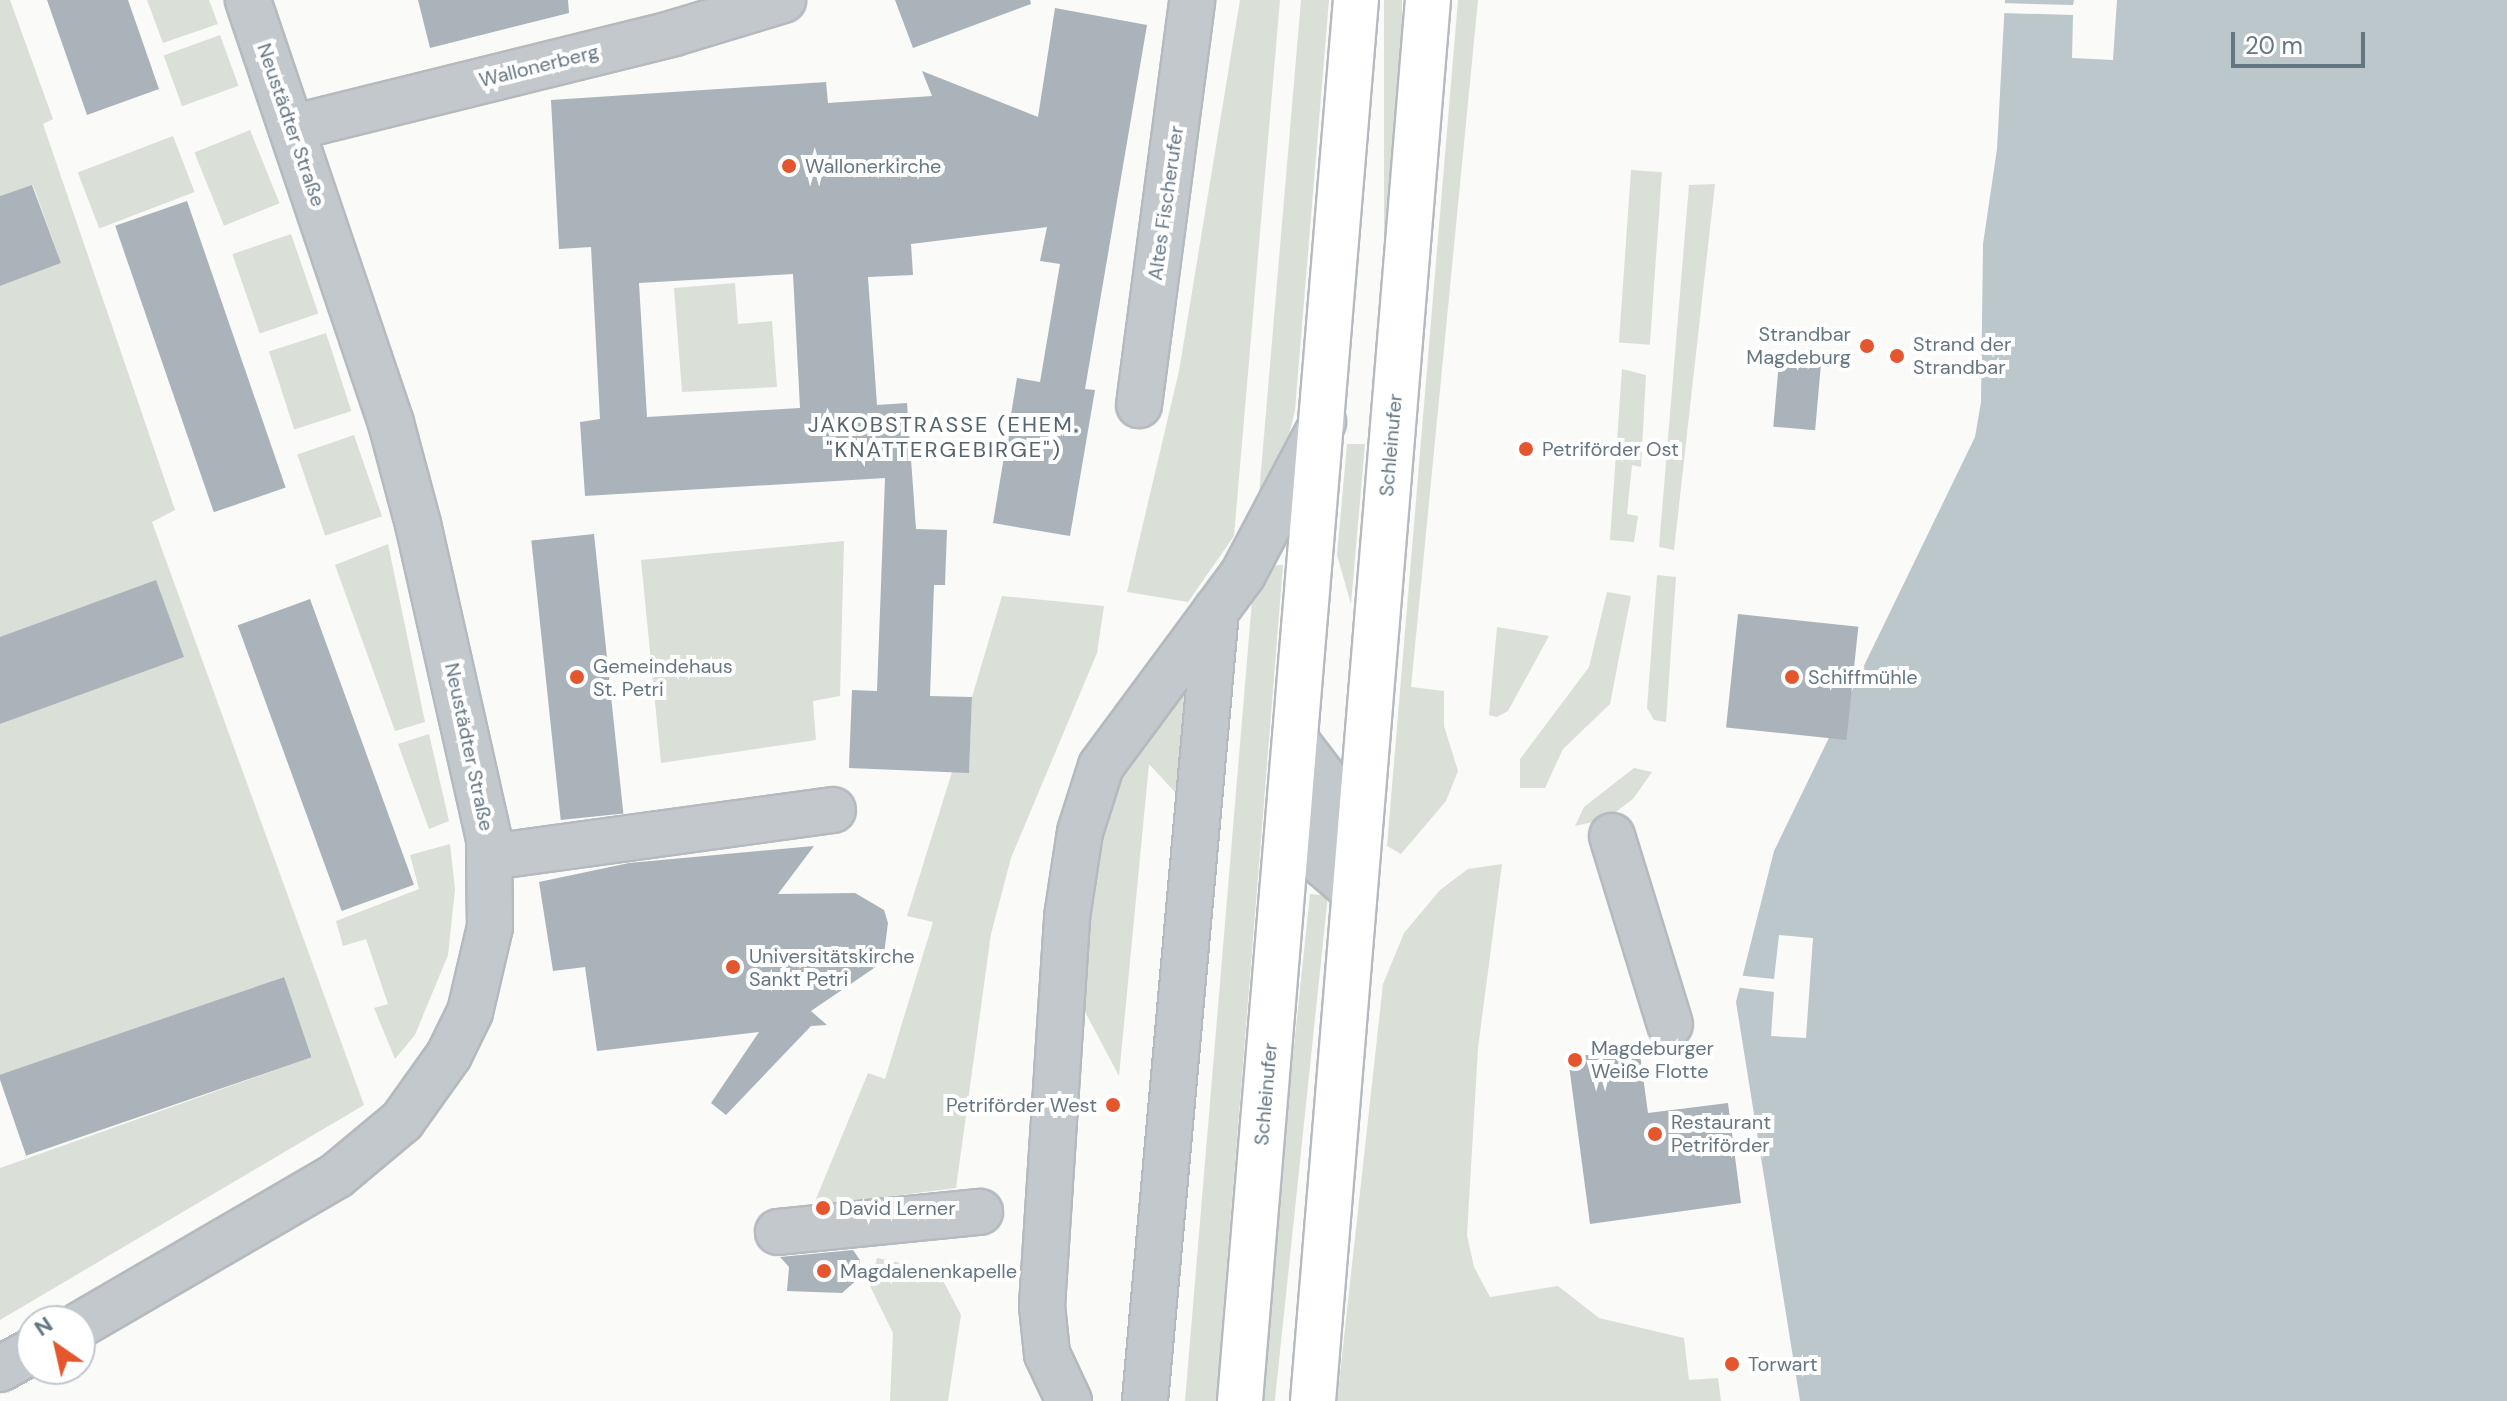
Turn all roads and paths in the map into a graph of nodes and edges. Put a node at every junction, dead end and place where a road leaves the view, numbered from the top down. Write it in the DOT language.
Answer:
graph roads {
  1 [pos="248,0"];
  2 [pos="783,0"];
  3 [pos="1192,0"];
  4 [pos="1356,0"];
  5 [pos="1428,0"];
  6 [pos="295,127"];
  7 [pos="1139,405"];
  8 [pos="1324,420"];
  9 [pos="1216,610"];
  10 [pos="1295,740"];
  11 [pos="833,810"];
  12 [pos="1612,836"];
  13 [pos="490,857"];
  14 [pos="1354,891"];
  15 [pos="1670,1024"];
  16 [pos="980,1212"];
  17 [pos="778,1232"];
  18 [pos="96,1316"];
  19 [pos="1069,1401"];
  20 [pos="1145,1401"];
  21 [pos="1240,1401"];
  22 [pos="1313,1401"];
  1 -- 6 [label="street, Neustädter Straße"];
  2 -- 6 [label="street, Wallonerberg"];
  3 -- 7 [label="street, Altes Fischerufer"];
  4 -- 8 [label="main road, Schleinufer"];
  5 -- 14 [label="main road, Schleinufer"];
  6 -- 13 [label="street, Neustädter Straße"];
  8 -- 9 [label="street"];
  8 -- 10 [label="main road, Schleinufer"];
  9 -- 19 [label="street"];
  9 -- 20 [label="street"];
  10 -- 14 [label="street"];
  10 -- 21 [label="main road, Schleinufer"];
  11 -- 13 [label="street"];
  12 -- 15 [label="street"];
  13 -- 18 [label="street, Neustädter Straße"];
  14 -- 22 [label="main road, Schleinufer"];
  16 -- 17 [label="street"];
}
